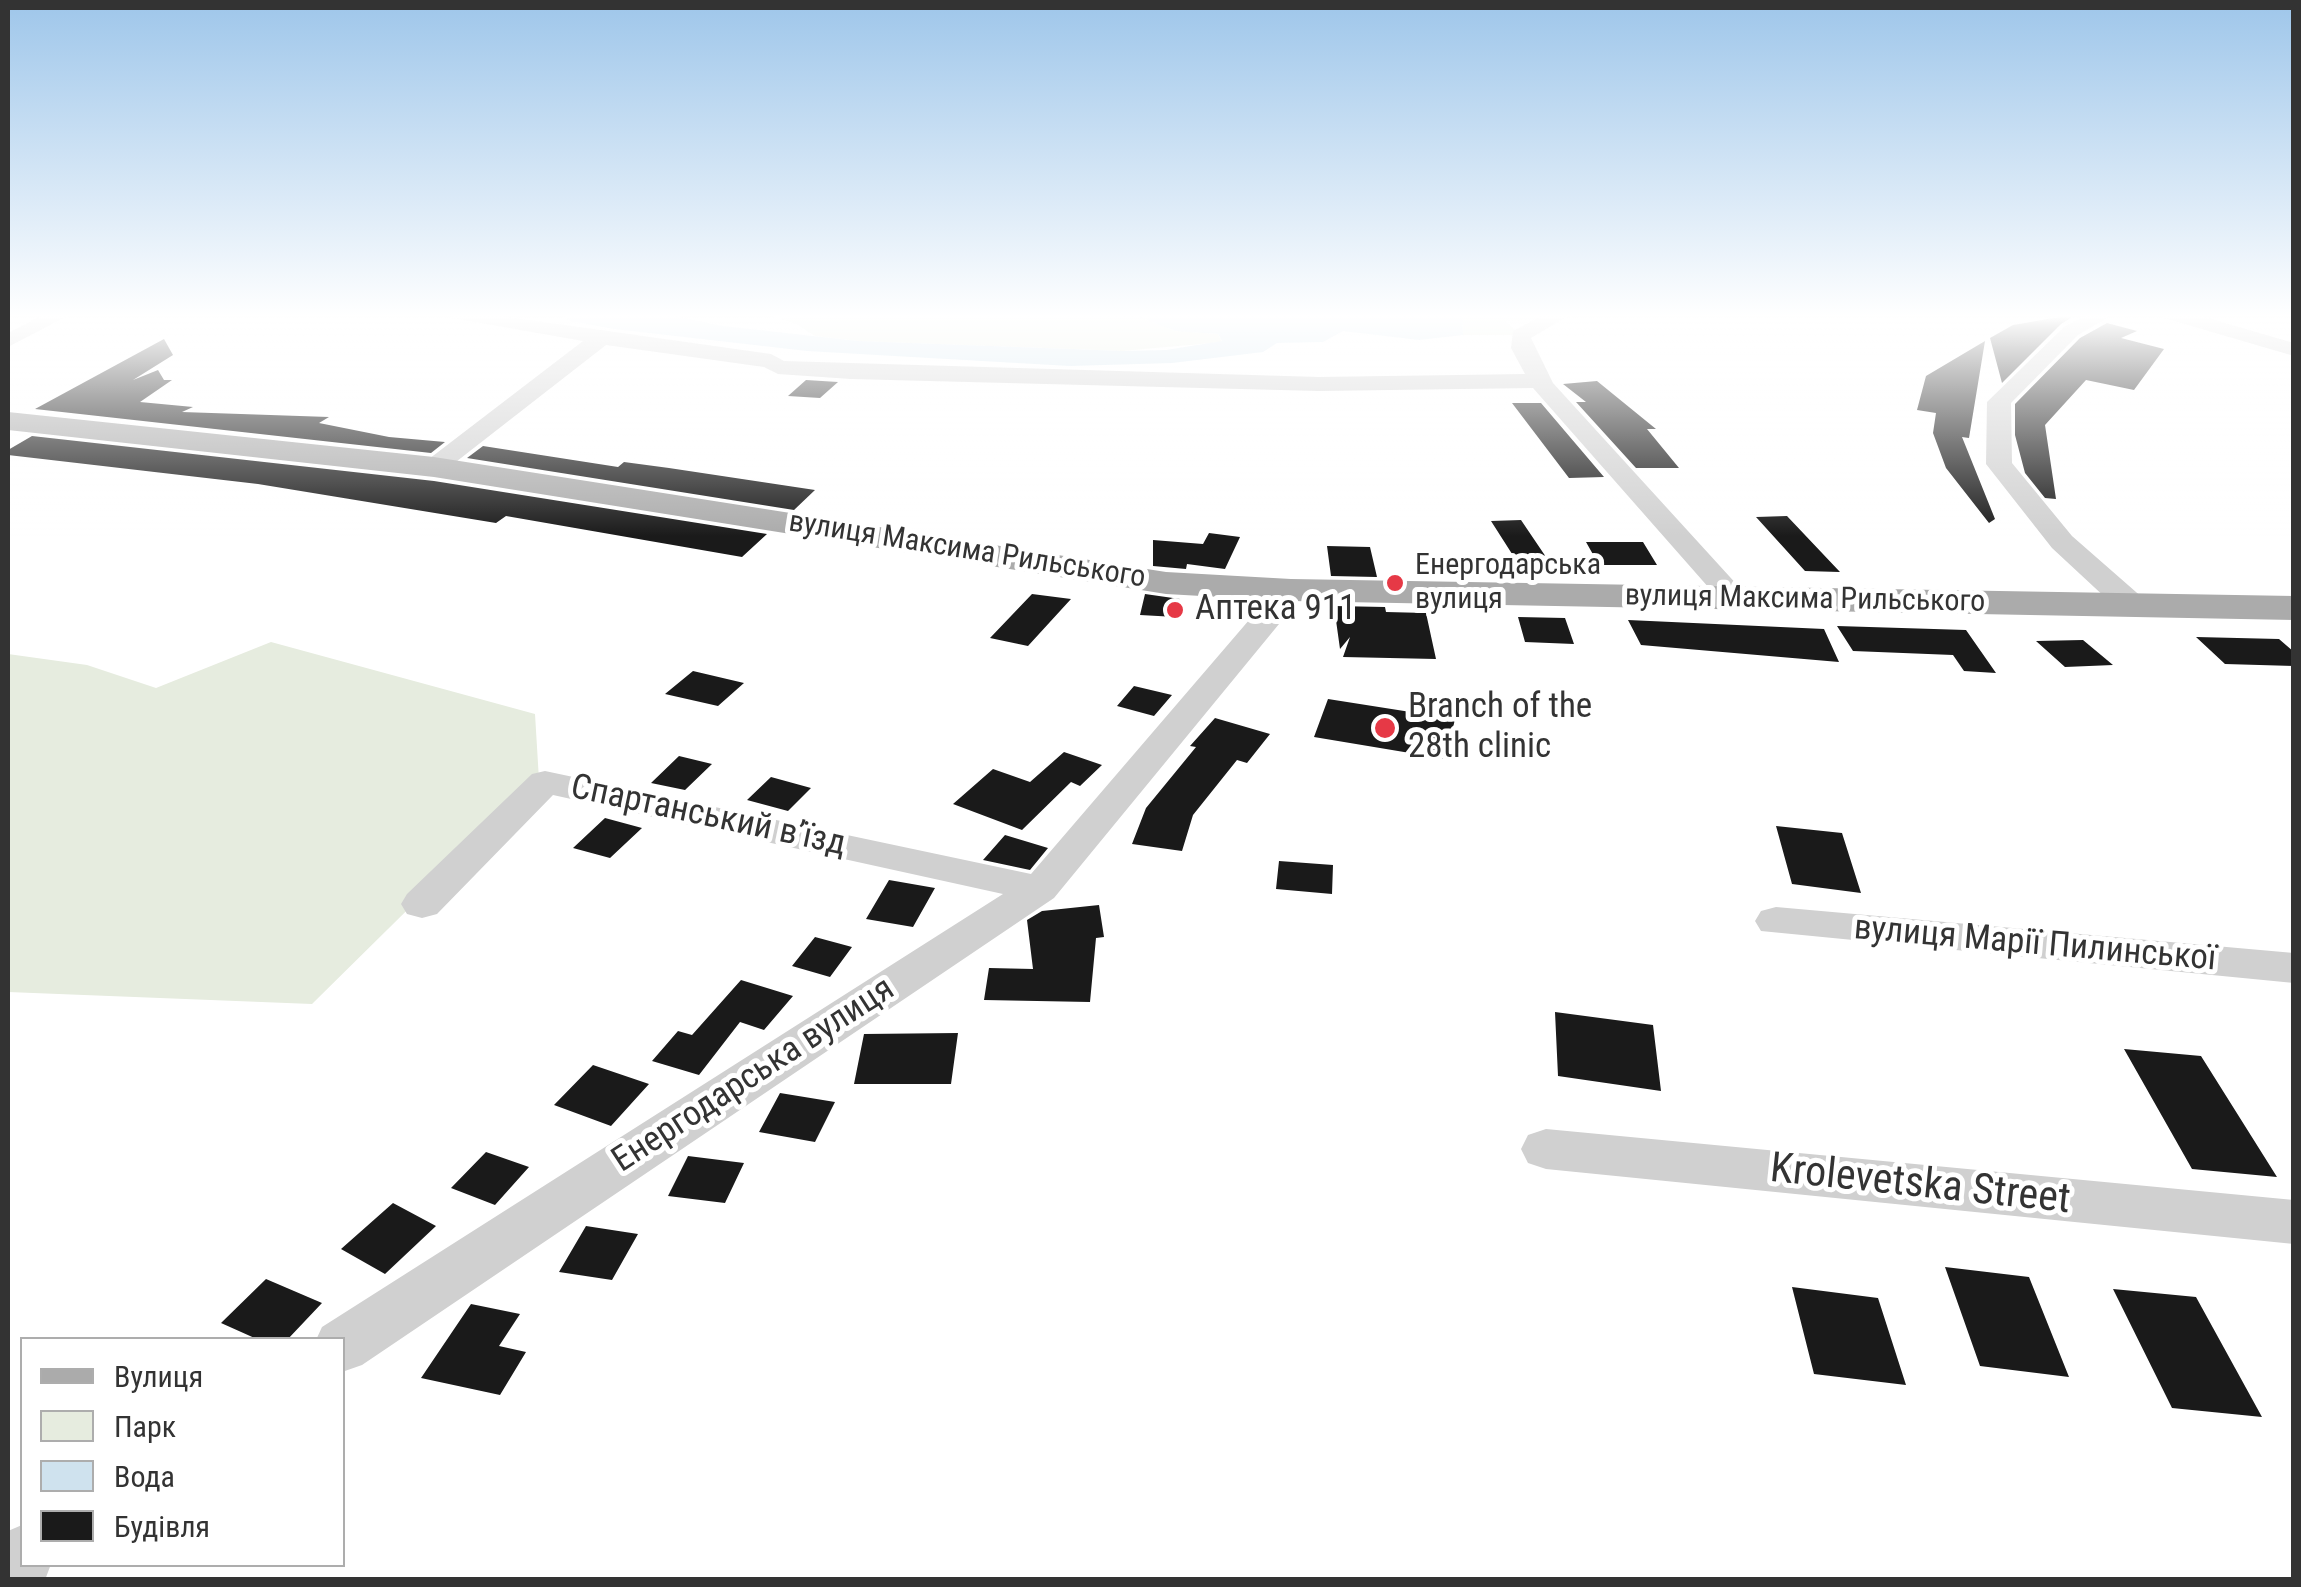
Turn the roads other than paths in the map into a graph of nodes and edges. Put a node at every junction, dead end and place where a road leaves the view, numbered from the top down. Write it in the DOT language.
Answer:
graph roads {
  1 [pos="536,388"];
  2 [pos="1546,388"];
  3 [pos="2013,388"];
  4 [pos="8,421"];
  5 [pos="434,467"];
  6 [pos="1291,590"];
  7 [pos="1735,599"];
  8 [pos="2132,606"];
  9 [pos="2294,608"];
  10 [pos="1040,888"];
  11 [pos="422,904"];
  12 [pos="1776,921"];
  13 [pos="2294,968"];
  14 [pos="1546,1149"];
  15 [pos="2294,1222"];
  16 [pos="345,1344"];
  1 -- 5 [label="street"];
  2 -- 7 [label="street"];
  3 -- 8 [label="street"];
  4 -- 5 [label="main road, вулиця Максима Рильського"];
  5 -- 6 [label="main road, вулиця Максима Рильського"];
  6 -- 7 [label="main road, вулиця Максима Рильського"];
  6 -- 10 [label="street, Енергодарська вулиця"];
  7 -- 8 [label="main road, вулиця Максима Рильського"];
  8 -- 9 [label="main road, вулиця Максима Рильського"];
  10 -- 11 [label="street, Спартанський в’їзд"];
  10 -- 16 [label="street, Енергодарська вулиця"];
  12 -- 13 [label="street, вулиця Марії Пилинської"];
  14 -- 15 [label="street, Krolevetska Street"];
}
